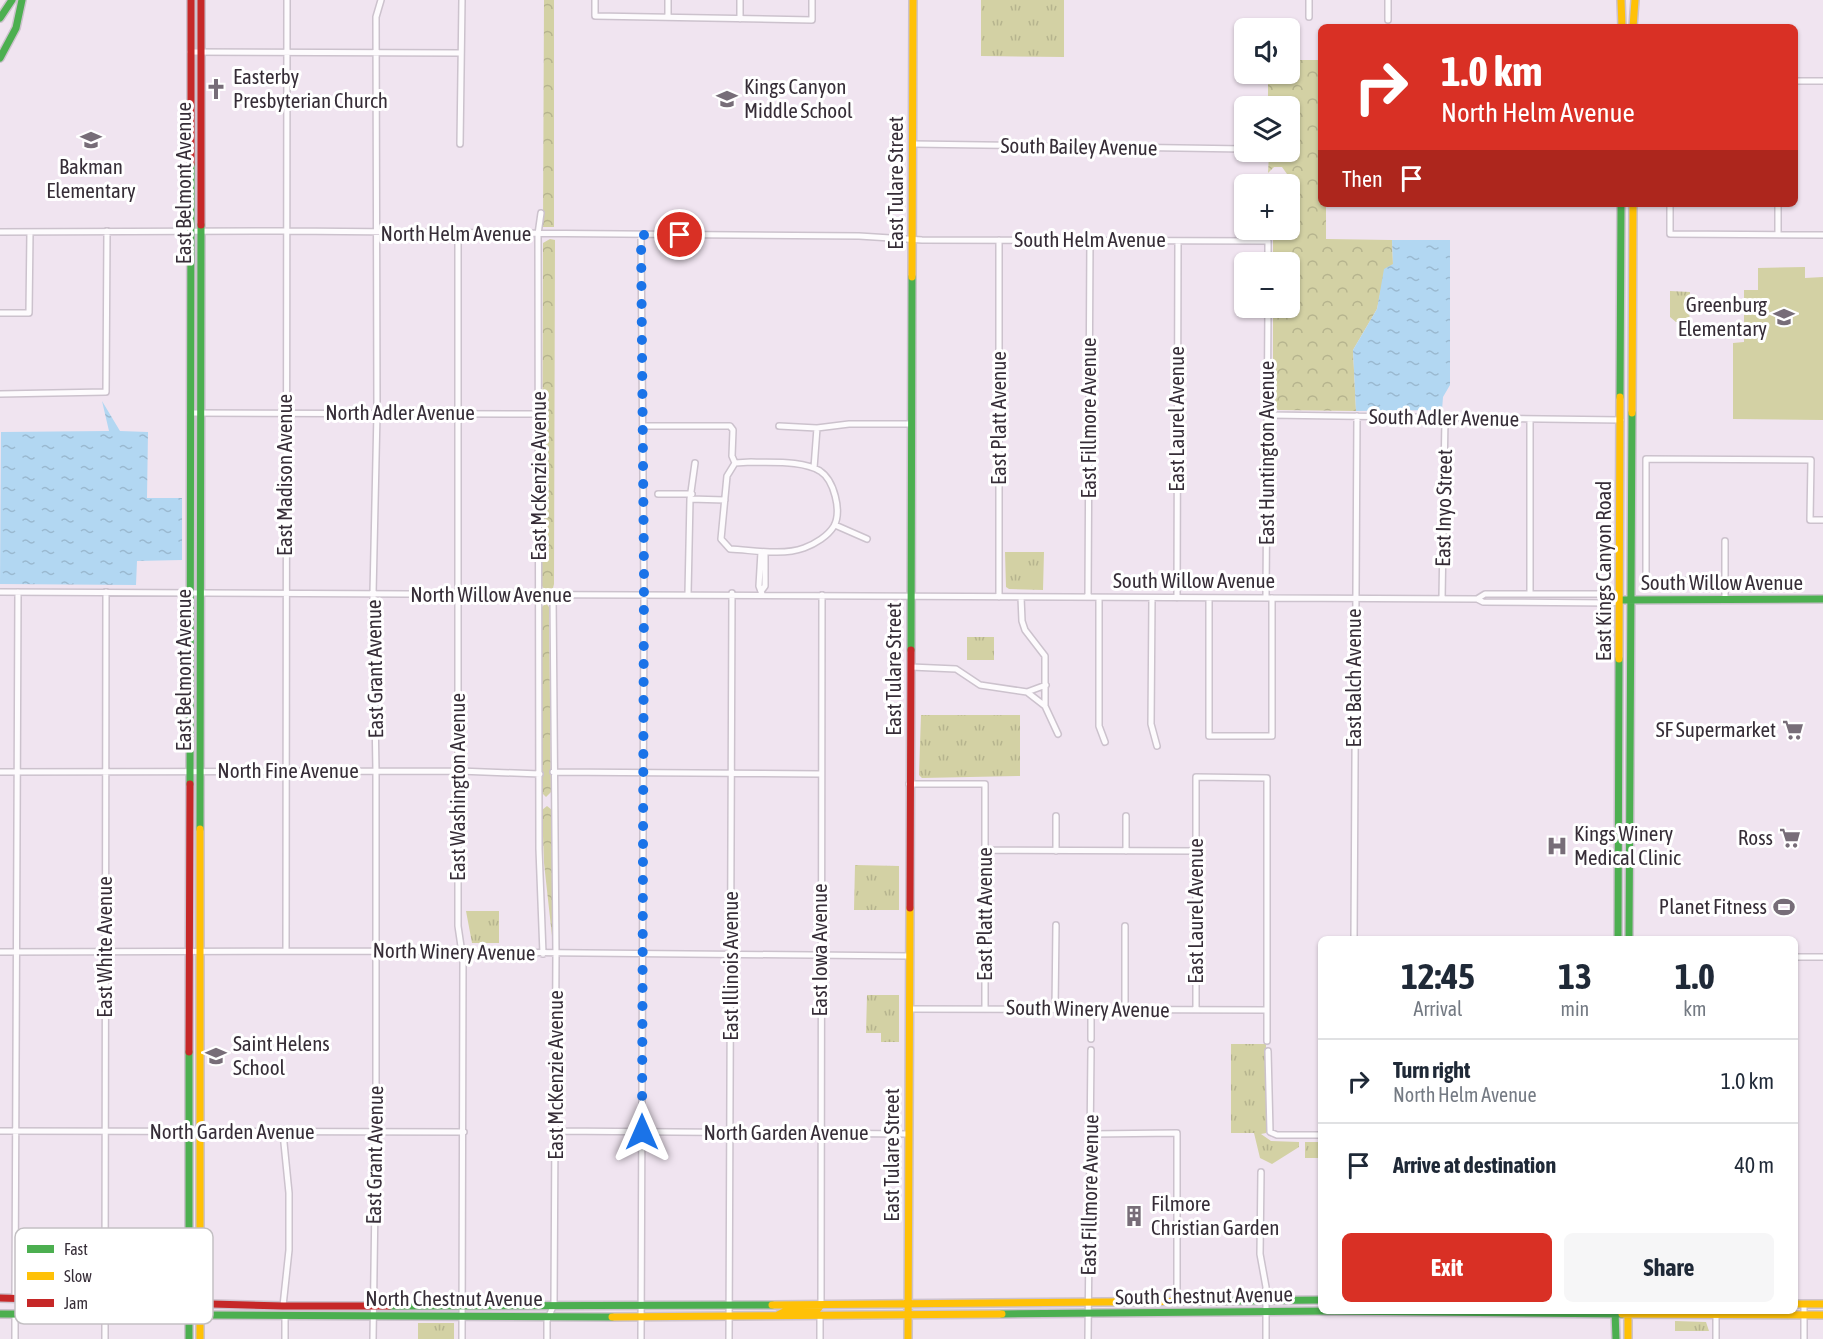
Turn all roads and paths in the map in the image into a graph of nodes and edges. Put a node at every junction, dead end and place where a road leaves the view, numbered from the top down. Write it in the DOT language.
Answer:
graph roads {
  1 [pos="12,0"];
  2 [pos="22,0"];
  3 [pos="191,0"];
  4 [pos="201,0"];
  5 [pos="287,0"];
  6 [pos="381,0"];
  7 [pos="462,0"];
  8 [pos="595,0"];
  9 [pos="668,0"];
  10 [pos="740,0"];
  11 [pos="812,0"];
  12 [pos="913,0"];
  13 [pos="1309,0"];
  14 [pos="1388,0"];
  15 [pos="1622,0"];
  16 [pos="1635,0"];
  17 [pos="668,17"];
  18 [pos="1309,17"];
  19 [pos="0,18"];
  20 [pos="740,18"];
  21 [pos="1388,20"];
  22 [pos="1622,24"];
  23 [pos="1633,24"];
  24 [pos="190,52"];
  25 [pos="201,52"];
  26 [pos="287,52"];
  27 [pos="377,53"];
  28 [pos="461,53"];
  29 [pos="0,58"];
  30 [pos="1798,81"];
  31 [pos="1823,81"];
  32 [pos="460,144"];
  33 [pos="912,144"];
  34 [pos="1234,149"];
  35 [pos="1621,207"];
  36 [pos="1633,207"];
  37 [pos="1670,207"];
  38 [pos="1778,207"];
  39 [pos="541,213"];
  40 [pos="107,231"];
  41 [pos="288,231"];
  42 [pos="0,232"];
  43 [pos="30,232"];
  44 [pos="190,232"];
  45 [pos="201,232"];
  46 [pos="375,233"];
  47 [pos="458,234"];
  48 [pos="538,234"];
  49 [pos="1778,234"];
  50 [pos="1823,234"];
  51 [pos="641,235"];
  52 [pos="912,238"];
  53 [pos="1090,239"];
  54 [pos="999,240"];
  55 [pos="1178,241"];
  56 [pos="1268,252"];
  57 [pos="0,313"];
  58 [pos="1268,318"];
  59 [pos="0,394"];
  60 [pos="189,413"];
  61 [pos="200,413"];
  62 [pos="286,413"];
  63 [pos="377,413"];
  64 [pos="457,414"];
  65 [pos="539,414"];
  66 [pos="1268,416"];
  67 [pos="1358,416"];
  68 [pos="1445,418"];
  69 [pos="1530,420"];
  70 [pos="1621,420"];
  71 [pos="911,424"];
  72 [pos="644,426"];
  73 [pos="779,426"];
  74 [pos="817,428"];
  75 [pos="735,463"];
  76 [pos="695,464"];
  77 [pos="814,468"];
  78 [pos="658,494"];
  79 [pos="691,496"];
  80 [pos="725,500"];
  81 [pos="1823,520"];
  82 [pos="835,525"];
  83 [pos="867,538"];
  84 [pos="1725,541"];
  85 [pos="1725,579"];
  86 [pos="0,592"];
  87 [pos="18,592"];
  88 [pos="106,592"];
  89 [pos="762,592"];
  90 [pos="189,593"];
  91 [pos="201,593"];
  92 [pos="284,594"];
  93 [pos="373,594"];
  94 [pos="688,594"];
  95 [pos="732,594"];
  96 [pos="1530,594"];
  97 [pos="458,595"];
  98 [pos="539,595"];
  99 [pos="553,595"];
  100 [pos="644,595"];
  101 [pos="822,595"];
  102 [pos="911,596"];
  103 [pos="999,597"];
  104 [pos="1021,597"];
  105 [pos="1088,597"];
  106 [pos="1099,598"];
  107 [pos="1152,598"];
  108 [pos="1177,598"];
  109 [pos="1209,598"];
  110 [pos="1269,598"];
  111 [pos="1355,598"];
  112 [pos="1442,599"];
  113 [pos="1477,599"];
  114 [pos="1725,599"];
  115 [pos="1823,599"];
  116 [pos="1621,600"];
  117 [pos="1632,600"];
  118 [pos="911,668"];
  119 [pos="1046,685"];
  120 [pos="1027,692"];
  121 [pos="1045,706"];
  122 [pos="1058,734"];
  123 [pos="1105,742"];
  124 [pos="1157,746"];
  125 [pos="106,771"];
  126 [pos="376,771"];
  127 [pos="459,771"];
  128 [pos="0,772"];
  129 [pos="17,772"];
  130 [pos="190,772"];
  131 [pos="201,772"];
  132 [pos="286,772"];
  133 [pos="553,772"];
  134 [pos="540,774"];
  135 [pos="642,774"];
  136 [pos="732,774"];
  137 [pos="821,774"];
  138 [pos="909,784"];
  139 [pos="554,801"];
  140 [pos="539,802"];
  141 [pos="1056,816"];
  142 [pos="1125,816"];
  143 [pos="985,850"];
  144 [pos="1056,850"];
  145 [pos="1125,851"];
  146 [pos="1196,851"];
  147 [pos="1056,925"];
  148 [pos="1125,926"];
  149 [pos="1354,936"];
  150 [pos="1618,936"];
  151 [pos="1629,936"];
  152 [pos="190,950"];
  153 [pos="201,950"];
  154 [pos="105,951"];
  155 [pos="286,951"];
  156 [pos="376,951"];
  157 [pos="0,952"];
  158 [pos="16,952"];
  159 [pos="461,953"];
  160 [pos="543,954"];
  161 [pos="556,954"];
  162 [pos="641,955"];
  163 [pos="730,955"];
  164 [pos="820,956"];
  165 [pos="909,956"];
  166 [pos="1798,957"];
  167 [pos="1823,957"];
  168 [pos="985,1008"];
  169 [pos="909,1009"];
  170 [pos="1055,1009"];
  171 [pos="1091,1010"];
  172 [pos="1125,1010"];
  173 [pos="1196,1010"];
  174 [pos="1266,1010"];
  175 [pos="1091,1039"];
  176 [pos="1267,1041"];
  177 [pos="1091,1050"];
  178 [pos="1268,1051"];
  179 [pos="0,1131"];
  180 [pos="15,1131"];
  181 [pos="105,1131"];
  182 [pos="189,1131"];
  183 [pos="200,1131"];
  184 [pos="556,1131"];
  185 [pos="376,1132"];
  186 [pos="464,1132"];
  187 [pos="642,1132"];
  188 [pos="283,1133"];
  189 [pos="731,1133"];
  190 [pos="820,1133"];
  191 [pos="909,1134"];
  192 [pos="1091,1134"];
  193 [pos="1318,1135"];
  194 [pos="1261,1172"];
  195 [pos="105,1228"];
  196 [pos="189,1228"];
  197 [pos="200,1228"];
  198 [pos="0,1298"];
  199 [pos="15,1299"];
  200 [pos="1266,1300"];
  201 [pos="1318,1300"];
  202 [pos="1177,1302"];
  203 [pos="1088,1303"];
  204 [pos="213,1304"];
  205 [pos="640,1304"];
  206 [pos="1798,1304"];
  207 [pos="1804,1304"];
  208 [pos="1823,1304"];
  209 [pos="373,1305"];
  210 [pos="462,1305"];
  211 [pos="554,1305"];
  212 [pos="729,1305"];
  213 [pos="821,1305"];
  214 [pos="909,1305"];
  215 [pos="283,1306"];
  216 [pos="1266,1311"];
  217 [pos="1318,1311"];
  218 [pos="1088,1313"];
  219 [pos="0,1314"];
  220 [pos="15,1314"];
  221 [pos="1616,1314"];
  222 [pos="1628,1314"];
  223 [pos="1719,1314"];
  224 [pos="1762,1314"];
  225 [pos="549,1315"];
  226 [pos="1804,1315"];
  227 [pos="1823,1315"];
  228 [pos="373,1316"];
  229 [pos="462,1316"];
  230 [pos="640,1316"];
  231 [pos="729,1316"];
  232 [pos="775,1316"];
  233 [pos="820,1316"];
  234 [pos="909,1316"];
  235 [pos="213,1317"];
  236 [pos="285,1317"];
  237 [pos="15,1339"];
  238 [pos="285,1339"];
  239 [pos="373,1339"];
  240 [pos="462,1339"];
  241 [pos="547,1339"];
  242 [pos="640,1339"];
  243 [pos="729,1339"];
  244 [pos="820,1339"];
  245 [pos="908,1339"];
  246 [pos="1088,1339"];
  247 [pos="1266,1339"];
  248 [pos="1616,1339"];
  249 [pos="1628,1339"];
  250 [pos="1716,1339"];
  251 [pos="1804,1339"];
  1 -- 19 [label="main road"];
  2 -- 29 [label="main road"];
  3 -- 24 [label="main road, East Belmont Avenue"];
  4 -- 25 [label="main road, East Belmont Avenue"];
  5 -- 26 [label="street, East Madison Avenue"];
  6 -- 27 [label="street, East Grant Avenue"];
  7 -- 28 [label="street"];
  8 -- 17 [label="street"];
  9 -- 17 [label="street"];
  10 -- 20 [label="street"];
  11 -- 20 [label="street"];
  12 -- 33 [label="main road, East Tulare Street"];
  13 -- 18 [label="street"];
  14 -- 21 [label="street"];
  15 -- 22 [label="main road"];
  16 -- 23 [label="main road"];
  17 -- 20 [label="street"];
  24 -- 25 [label="street"];
  24 -- 44 [label="main road, East Belmont Avenue"];
  25 -- 26 [label="street"];
  25 -- 45 [label="main road, East Belmont Avenue"];
  26 -- 27 [label="street"];
  26 -- 41 [label="street, East Madison Avenue"];
  27 -- 28 [label="street"];
  27 -- 46 [label="street, East Grant Avenue"];
  28 -- 32 [label="street"];
  30 -- 31 [label="street"];
  33 -- 34 [label="street, South Bailey Avenue"];
  33 -- 52 [label="main road, East Tulare Street"];
  35 -- 70 [label="main road, East Kings Canyon Road"];
  36 -- 117 [label="main road, East Kings Canyon Road"];
  37 -- 49 [label="street"];
  38 -- 49 [label="street"];
  39 -- 48 [label="street, East McKenzie Avenue"];
  40 -- 43 [label="street, North Helm Avenue"];
  40 -- 44 [label="street, North Helm Avenue"];
  40 -- 59 [label="street"];
  41 -- 45 [label="street, North Helm Avenue"];
  41 -- 46 [label="street, North Helm Avenue"];
  41 -- 62 [label="street, East Madison Avenue"];
  42 -- 43 [label="street, North Helm Avenue"];
  43 -- 57 [label="street"];
  44 -- 45 [label="street, North Helm Avenue"];
  44 -- 60 [label="main road, East Belmont Avenue"];
  45 -- 61 [label="main road, East Belmont Avenue"];
  46 -- 47 [label="street, North Helm Avenue"];
  46 -- 63 [label="street, East Grant Avenue"];
  47 -- 48 [label="street, North Helm Avenue"];
  47 -- 64 [label="street, East Washington Avenue"];
  48 -- 51 [label="street, North Helm Avenue"];
  48 -- 65 [label="street, East McKenzie Avenue"];
  49 -- 50 [label="street"];
  51 -- 52 [label="street, North Helm Avenue"];
  51 -- 72 [label="street"];
  52 -- 54 [label="street, South Helm Avenue"];
  52 -- 71 [label="main road, East Tulare Street"];
  53 -- 54 [label="street, South Helm Avenue"];
  53 -- 55 [label="street, South Helm Avenue"];
  53 -- 105 [label="street, East Fillmore Avenue"];
  54 -- 103 [label="street, East Platt Avenue"];
  55 -- 56 [label="street, South Helm Avenue"];
  55 -- 108 [label="street, East Laurel Avenue"];
  58 -- 66 [label="street, East Huntington Avenue"];
  60 -- 61 [label="street, North Adler Avenue"];
  60 -- 90 [label="main road, East Belmont Avenue"];
  61 -- 62 [label="street, North Adler Avenue"];
  61 -- 91 [label="main road, East Belmont Avenue"];
  62 -- 63 [label="street, North Adler Avenue"];
  62 -- 92 [label="street, East Madison Avenue"];
  63 -- 64 [label="street, North Adler Avenue"];
  63 -- 93 [label="street, East Grant Avenue"];
  64 -- 65 [label="street, North Adler Avenue"];
  64 -- 97 [label="street, East Washington Avenue"];
  65 -- 98 [label="street, East McKenzie Avenue"];
  66 -- 67 [label="street, South Adler Avenue"];
  66 -- 110 [label="street, East Huntington Avenue"];
  67 -- 68 [label="street, South Adler Avenue"];
  67 -- 111 [label="street, East Balch Avenue"];
  68 -- 69 [label="street, South Adler Avenue"];
  68 -- 112 [label="street, East Inyo Street"];
  69 -- 70 [label="street, South Adler Avenue"];
  69 -- 96 [label="street"];
  70 -- 116 [label="main road, East Kings Canyon Road"];
  71 -- 74 [label="street"];
  71 -- 102 [label="main road, East Tulare Street"];
  72 -- 75 [label="street"];
  72 -- 100 [label="street"];
  73 -- 74 [label="street"];
  74 -- 77 [label="street"];
  75 -- 77 [label="street"];
  75 -- 80 [label="street"];
  76 -- 79 [label="street"];
  77 -- 82 [label="street"];
  78 -- 79 [label="street"];
  79 -- 80 [label="street"];
  79 -- 94 [label="street"];
  80 -- 82 [label="street"];
  81 -- 85 [label="street"];
  82 -- 83 [label="street"];
  84 -- 85 [label="street"];
  85 -- 114 [label="street"];
  86 -- 87 [label="street, North Willow Avenue"];
  87 -- 88 [label="street, North Willow Avenue"];
  87 -- 129 [label="street"];
  88 -- 90 [label="street, North Willow Avenue"];
  88 -- 125 [label="street, East White Avenue"];
  89 -- 89 [label="street"];
  89 -- 95 [label="street, North Willow Avenue"];
  89 -- 101 [label="street, North Willow Avenue"];
  90 -- 91 [label="street, North Willow Avenue"];
  90 -- 130 [label="main road, East Belmont Avenue"];
  91 -- 92 [label="street, North Willow Avenue"];
  91 -- 131 [label="main road, East Belmont Avenue"];
  92 -- 93 [label="street, North Willow Avenue"];
  92 -- 132 [label="street, East Madison Avenue"];
  93 -- 97 [label="street, North Willow Avenue"];
  93 -- 126 [label="street, East Grant Avenue"];
  94 -- 95 [label="street, North Willow Avenue"];
  94 -- 100 [label="street, North Willow Avenue"];
  95 -- 136 [label="street, East Illinois Avenue"];
  96 -- 113 [label="street, South Willow Avenue"];
  96 -- 116 [label="street, South Willow Avenue"];
  97 -- 98 [label="street, North Willow Avenue"];
  97 -- 127 [label="street, East Washington Avenue"];
  98 -- 99 [label="street, North Willow Avenue"];
  98 -- 134 [label="street, East McKenzie Avenue"];
  99 -- 100 [label="street, North Willow Avenue"];
  99 -- 133 [label="street, East McKenzie Avenue"];
  100 -- 135 [label="street"];
  101 -- 102 [label="street, North Willow Avenue"];
  101 -- 137 [label="street, East Iowa Avenue"];
  102 -- 103 [label="street, South Willow Avenue"];
  102 -- 118 [label="main road, East Tulare Street"];
  103 -- 104 [label="street, South Willow Avenue"];
  104 -- 105 [label="street, South Willow Avenue"];
  104 -- 119 [label="street"];
  105 -- 106 [label="street, South Willow Avenue"];
  106 -- 107 [label="street, South Willow Avenue"];
  106 -- 123 [label="street"];
  107 -- 108 [label="street, South Willow Avenue"];
  107 -- 124 [label="street"];
  108 -- 109 [label="street, South Willow Avenue"];
  109 -- 110 [label="street, South Willow Avenue"];
  109 -- 110 [label="street, East Huntington Avenue"];
  110 -- 111 [label="street, South Willow Avenue"];
  111 -- 112 [label="street, South Willow Avenue"];
  111 -- 149 [label="street, East Balch Avenue"];
  112 -- 113 [label="street, South Willow Avenue"];
  113 -- 116 [label="street, South Willow Avenue"];
  114 -- 115 [label="main road, South Willow Avenue"];
  114 -- 117 [label="main road, South Willow Avenue"];
  116 -- 117 [label="main road, South Willow Avenue"];
  116 -- 150 [label="main road, East Kings Canyon Road"];
  117 -- 151 [label="main road, East Kings Canyon Road"];
  118 -- 120 [label="street"];
  118 -- 138 [label="main road, East Tulare Street"];
  119 -- 120 [label="street"];
  119 -- 121 [label="street"];
  120 -- 121 [label="street"];
  121 -- 122 [label="street"];
  125 -- 129 [label="street, North Fine Avenue"];
  125 -- 130 [label="street, North Fine Avenue"];
  125 -- 154 [label="street, East White Avenue"];
  126 -- 127 [label="street, North Fine Avenue"];
  126 -- 132 [label="street, North Fine Avenue"];
  126 -- 156 [label="street, East Grant Avenue"];
  127 -- 134 [label="street, North Fine Avenue"];
  127 -- 159 [label="street, East Washington Avenue"];
  128 -- 129 [label="street, North Fine Avenue"];
  129 -- 158 [label="street"];
  130 -- 131 [label="street, North Fine Avenue"];
  130 -- 152 [label="main road, East Belmont Avenue"];
  131 -- 132 [label="street, North Fine Avenue"];
  131 -- 153 [label="main road, East Belmont Avenue"];
  132 -- 155 [label="street, East Madison Avenue"];
  133 -- 135 [label="street"];
  133 -- 139 [label="street, East McKenzie Avenue"];
  134 -- 140 [label="street, East McKenzie Avenue"];
  135 -- 136 [label="street"];
  135 -- 162 [label="street"];
  136 -- 137 [label="street"];
  136 -- 163 [label="street, East Illinois Avenue"];
  137 -- 164 [label="street, East Iowa Avenue"];
  138 -- 143 [label="street, East Platt Avenue"];
  138 -- 165 [label="main road, East Tulare Street"];
  139 -- 140 [label="street"];
  139 -- 161 [label="street, East McKenzie Avenue"];
  140 -- 160 [label="street, East McKenzie Avenue"];
  141 -- 144 [label="street"];
  142 -- 145 [label="street"];
  143 -- 144 [label="street"];
  143 -- 168 [label="street, East Platt Avenue"];
  144 -- 145 [label="street"];
  145 -- 146 [label="street"];
  146 -- 173 [label="street, East Laurel Avenue"];
  146 -- 174 [label="street, East Laurel Avenue"];
  147 -- 170 [label="street"];
  148 -- 172 [label="street"];
  152 -- 153 [label="street, North Winery Avenue"];
  152 -- 154 [label="street, North Winery Avenue"];
  152 -- 182 [label="main road, East Belmont Avenue"];
  153 -- 155 [label="street, North Winery Avenue"];
  153 -- 183 [label="main road, East Belmont Avenue"];
  154 -- 158 [label="street, North Winery Avenue"];
  154 -- 181 [label="street, East White Avenue"];
  155 -- 156 [label="street, North Winery Avenue"];
  156 -- 159 [label="street, North Winery Avenue"];
  156 -- 185 [label="street, East Grant Avenue"];
  157 -- 158 [label="street, North Winery Avenue"];
  158 -- 180 [label="street"];
  159 -- 160 [label="street, North Winery Avenue"];
  159 -- 186 [label="street, East Washington Avenue"];
  160 -- 161 [label="street, North Winery Avenue"];
  161 -- 162 [label="street, North Winery Avenue"];
  161 -- 184 [label="street, East McKenzie Avenue"];
  162 -- 163 [label="street, North Winery Avenue"];
  162 -- 187 [label="street"];
  163 -- 164 [label="street, North Winery Avenue"];
  163 -- 189 [label="street, East Illinois Avenue"];
  164 -- 165 [label="street, North Winery Avenue"];
  164 -- 190 [label="street, East Iowa Avenue"];
  165 -- 169 [label="main road, East Tulare Street"];
  166 -- 167 [label="street"];
  168 -- 169 [label="street, South Winery Avenue"];
  168 -- 170 [label="street, South Winery Avenue"];
  169 -- 191 [label="main road, East Tulare Street"];
  170 -- 171 [label="street, South Winery Avenue"];
  171 -- 172 [label="street, South Winery Avenue"];
  171 -- 175 [label="street"];
  172 -- 173 [label="street, South Winery Avenue"];
  173 -- 174 [label="street, South Winery Avenue"];
  174 -- 176 [label="street"];
  177 -- 192 [label="street, East Fillmore Avenue"];
  178 -- 193 [label="street"];
  179 -- 180 [label="street, North Garden Avenue"];
  180 -- 181 [label="street, North Garden Avenue"];
  180 -- 199 [label="street"];
  181 -- 182 [label="street, North Garden Avenue"];
  181 -- 195 [label="street, East White Avenue"];
  182 -- 183 [label="street, North Garden Avenue"];
  182 -- 196 [label="main road, East Belmont Avenue"];
  183 -- 188 [label="street, North Garden Avenue"];
  183 -- 197 [label="main road, East Belmont Avenue"];
  184 -- 187 [label="street, North Garden Avenue"];
  184 -- 211 [label="street, East McKenzie Avenue"];
  185 -- 186 [label="street, North Garden Avenue"];
  185 -- 188 [label="street, North Garden Avenue"];
  185 -- 209 [label="street, East Grant Avenue"];
  186 -- 210 [label="street, East Washington Avenue"];
  187 -- 189 [label="street, North Garden Avenue"];
  187 -- 205 [label="street"];
  188 -- 215 [label="street"];
  189 -- 190 [label="street, North Garden Avenue"];
  189 -- 212 [label="street, East Illinois Avenue"];
  190 -- 191 [label="street, North Garden Avenue"];
  190 -- 213 [label="street, East Iowa Avenue"];
  191 -- 214 [label="main road, East Tulare Street"];
  192 -- 202 [label="street"];
  192 -- 203 [label="street, East Fillmore Avenue"];
  194 -- 200 [label="street"];
  198 -- 199 [label="main road, North Chestnut Avenue"];
  200 -- 201 [label="main road, South Chestnut Avenue"];
  200 -- 202 [label="main road, South Chestnut Avenue"];
  200 -- 216 [label="street"];
  202 -- 203 [label="main road, South Chestnut Avenue"];
  203 -- 214 [label="main road, South Chestnut Avenue"];
  203 -- 218 [label="street, East Fillmore Avenue"];
  204 -- 215 [label="main road, North Chestnut Avenue"];
  205 -- 211 [label="main road, North Chestnut Avenue"];
  205 -- 212 [label="main road, North Chestnut Avenue"];
  205 -- 230 [label="street"];
  206 -- 207 [label="main road"];
  207 -- 208 [label="main road"];
  207 -- 226 [label="street"];
  209 -- 210 [label="main road, North Chestnut Avenue"];
  209 -- 215 [label="main road, North Chestnut Avenue"];
  209 -- 228 [label="street, East Grant Avenue"];
  210 -- 211 [label="main road, North Chestnut Avenue"];
  210 -- 229 [label="street, East Washington Avenue"];
  211 -- 225 [label="street, East McKenzie Avenue"];
  212 -- 213 [label="main road, North Chestnut Avenue"];
  212 -- 231 [label="street, East Illinois Avenue"];
  213 -- 214 [label="main road, North Chestnut Avenue"];
  213 -- 232 [label="main road"];
  214 -- 234 [label="main road, East Tulare Street"];
  216 -- 217 [label="main road, South Chestnut Avenue"];
  216 -- 218 [label="main road, South Chestnut Avenue"];
  216 -- 247 [label="street"];
  218 -- 234 [label="main road, South Chestnut Avenue"];
  218 -- 246 [label="street, East Fillmore Avenue"];
  219 -- 220 [label="main road, North Chestnut Avenue"];
  220 -- 237 [label="street"];
  221 -- 248 [label="main road"];
  222 -- 249 [label="main road"];
  223 -- 250 [label="street"];
  224 -- 226 [label="main road, South Chestnut Avenue"];
  225 -- 229 [label="main road, North Chestnut Avenue"];
  225 -- 230 [label="main road, North Chestnut Avenue"];
  225 -- 241 [label="street, East McKenzie Avenue"];
  226 -- 227 [label="main road, South Chestnut Avenue"];
  226 -- 251 [label="street"];
  228 -- 229 [label="main road, North Chestnut Avenue"];
  228 -- 236 [label="main road, North Chestnut Avenue"];
  228 -- 239 [label="street, East Grant Avenue"];
  229 -- 240 [label="street, East Washington Avenue"];
  230 -- 231 [label="main road, North Chestnut Avenue"];
  230 -- 242 [label="street"];
  231 -- 232 [label="main road, North Chestnut Avenue"];
  231 -- 243 [label="street, East Illinois Avenue"];
  232 -- 233 [label="main road, North Chestnut Avenue"];
  233 -- 234 [label="main road, North Chestnut Avenue"];
  233 -- 244 [label="street"];
  234 -- 245 [label="main road, East Tulare Street"];
  235 -- 236 [label="main road, North Chestnut Avenue"];
  236 -- 238 [label="street"];
}
